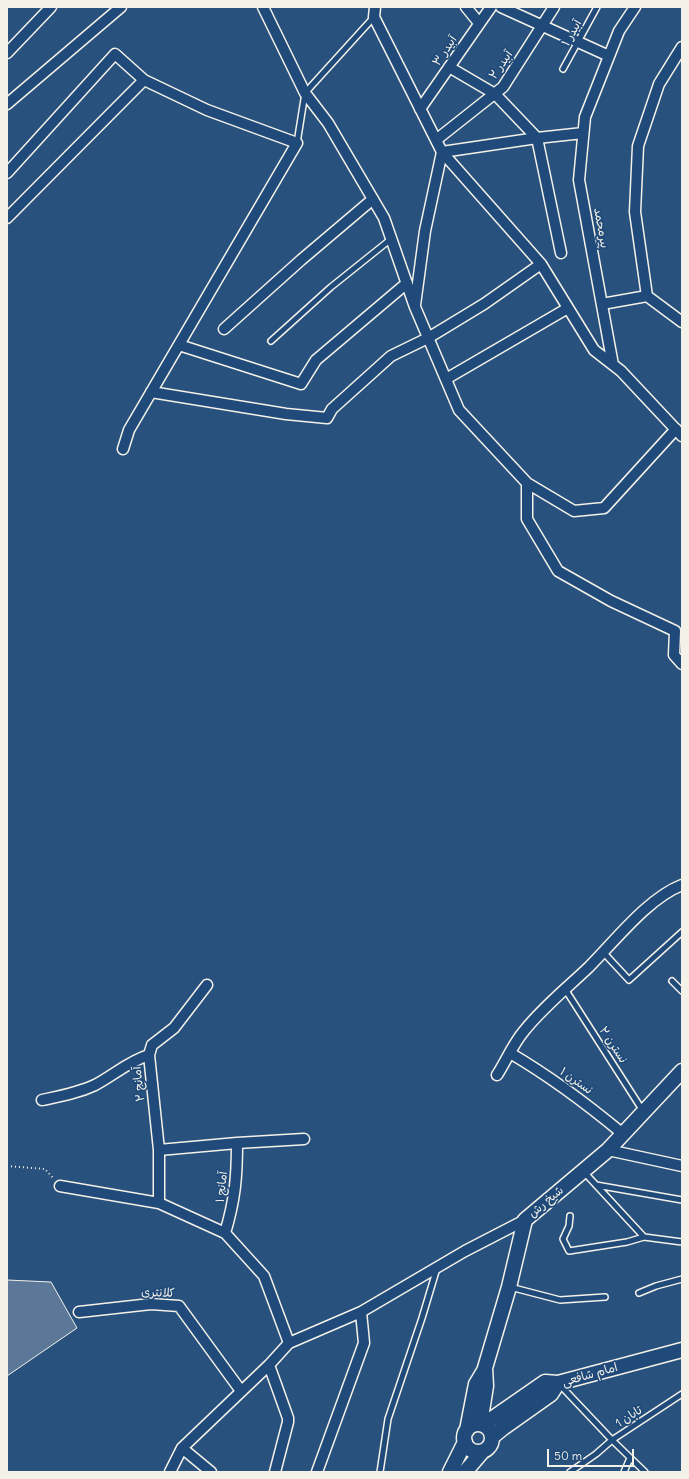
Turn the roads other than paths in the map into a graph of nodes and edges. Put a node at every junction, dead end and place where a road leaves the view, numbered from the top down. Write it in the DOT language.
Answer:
graph roads {
  1 [pos="52,7"];
  2 [pos="120,7"];
  3 [pos="263,7"];
  4 [pos="375,7"];
  5 [pos="466,7"];
  6 [pos="491,7"];
  7 [pos="501,7"];
  8 [pos="554,7"];
  9 [pos="598,7"];
  10 [pos="636,7"];
  11 [pos="374,18"];
  12 [pos="479,23"];
  13 [pos="542,26"];
  14 [pos="578,42"];
  15 [pos="682,47"];
  16 [pos="7,53"];
  17 [pos="609,56"];
  18 [pos="449,66"];
  19 [pos="563,69"];
  20 [pos="144,80"];
  21 [pos="305,93"];
  22 [pos="495,94"];
  23 [pos="7,104"];
  24 [pos="420,109"];
  25 [pos="583,133"];
  26 [pos="537,138"];
  27 [pos="436,140"];
  28 [pos="297,143"];
  29 [pos="442,152"];
  30 [pos="7,173"];
  31 [pos="373,199"];
  32 [pos="7,218"];
  33 [pos="391,239"];
  34 [pos="561,253"];
  35 [pos="541,264"];
  36 [pos="407,283"];
  37 [pos="646,296"];
  38 [pos="602,304"];
  39 [pos="415,307"];
  40 [pos="568,308"];
  41 [pos="682,322"];
  42 [pos="224,329"];
  43 [pos="428,338"];
  44 [pos="271,341"];
  45 [pos="179,345"];
  46 [pos="613,365"];
  47 [pos="446,379"];
  48 [pos="151,392"];
  49 [pos="679,433"];
  50 [pos="123,449"];
  51 [pos="527,483"];
  52 [pos="682,664"];
  53 [pos="682,885"];
  54 [pos="682,932"];
  55 [pos="603,952"];
  56 [pos="672,981"];
  57 [pos="207,985"];
  58 [pos="565,989"];
  59 [pos="682,991"];
  60 [pos="510,1053"];
  61 [pos="149,1055"];
  62 [pos="682,1070"];
  63 [pos="497,1075"];
  64 [pos="42,1100"];
  65 [pos="644,1112"];
  66 [pos="623,1134"];
  67 [pos="304,1139"];
  68 [pos="237,1143"];
  69 [pos="158,1150"];
  70 [pos="608,1150"];
  71 [pos="682,1166"];
  72 [pos="583,1171"];
  73 [pos="596,1185"];
  74 [pos="60,1186"];
  75 [pos="682,1200"];
  76 [pos="159,1203"];
  77 [pos="570,1216"];
  78 [pos="525,1220"];
  79 [pos="225,1233"];
  80 [pos="644,1237"];
  81 [pos="682,1242"];
  82 [pos="437,1268"];
  83 [pos="682,1279"];
  84 [pos="509,1287"];
  85 [pos="639,1293"];
  86 [pos="605,1297"];
  87 [pos="79,1312"];
  88 [pos="361,1312"];
  89 [pos="289,1343"];
  90 [pos="682,1350"];
  91 [pos="269,1365"];
  92 [pos="485,1368"];
  93 [pos="558,1383"];
  94 [pos="241,1391"];
  95 [pos="682,1394"];
  96 [pos="482,1424"];
  97 [pos="466,1436"];
  98 [pos="492,1438"];
  99 [pos="612,1440"];
  100 [pos="182,1448"];
  101 [pos="482,1452"];
  102 [pos="630,1458"];
  103 [pos="170,1472"];
  104 [pos="211,1472"];
  105 [pos="275,1472"];
  106 [pos="317,1472"];
  107 [pos="380,1472"];
  108 [pos="450,1472"];
  109 [pos="465,1472"];
  110 [pos="570,1472"];
  111 [pos="624,1472"];
  112 [pos="645,1472"];
  1 -- 16 [label="street"];
  2 -- 23 [label="street"];
  3 -- 21 [label="street"];
  4 -- 11 [label="street"];
  5 -- 12 [label="street"];
  6 -- 12 [label="street, آبیدر ۳"];
  7 -- 13 [label="street"];
  8 -- 13 [label="street, آبیدر ۲"];
  9 -- 14 [label="lane, آبیدر ۱"];
  10 -- 17 [label="street, پیرمحمد"];
  11 -- 21 [label="lane"];
  11 -- 24 [label="street"];
  12 -- 18 [label="street, آبیدر ۳"];
  13 -- 14 [label="street"];
  13 -- 22 [label="street, آبیدر ۲"];
  14 -- 17 [label="street"];
  14 -- 19 [label="lane, آبیدر ۱"];
  15 -- 37 [label="street"];
  17 -- 25 [label="street, پیرمحمد"];
  18 -- 22 [label="street"];
  18 -- 24 [label="street, آبیدر ۳"];
  20 -- 28 [label="street"];
  20 -- 30 [label="street"];
  20 -- 32 [label="street"];
  21 -- 28 [label="lane"];
  21 -- 31 [label="street"];
  22 -- 26 [label="street"];
  22 -- 27 [label="street, آبیدر ۲"];
  24 -- 27 [label="street"];
  25 -- 26 [label="street"];
  25 -- 38 [label="street, پیرمحمد"];
  26 -- 29 [label="street"];
  26 -- 34 [label="street"];
  27 -- 29 [label="street"];
  28 -- 45 [label="street"];
  29 -- 35 [label="street"];
  29 -- 39 [label="street"];
  31 -- 33 [label="street"];
  31 -- 42 [label="street"];
  33 -- 36 [label="street"];
  33 -- 44 [label="lane"];
  35 -- 40 [label="street"];
  35 -- 43 [label="street"];
  36 -- 39 [label="street"];
  36 -- 45 [label="street"];
  37 -- 38 [label="street"];
  37 -- 41 [label="street"];
  38 -- 46 [label="street, پیرمحمد"];
  39 -- 43 [label="street"];
  40 -- 46 [label="street"];
  40 -- 47 [label="street"];
  43 -- 47 [label="street"];
  43 -- 48 [label="street"];
  45 -- 48 [label="street"];
  46 -- 49 [label="street"];
  47 -- 51 [label="street"];
  48 -- 50 [label="street"];
  49 -- 51 [label="street"];
  51 -- 52 [label="street"];
  53 -- 55 [label="street"];
  54 -- 55 [label="lane"];
  55 -- 58 [label="street"];
  56 -- 59 [label="lane"];
  57 -- 61 [label="street, آمانج ۲"];
  58 -- 60 [label="street"];
  58 -- 65 [label="lane, نسترن ۲"];
  60 -- 63 [label="street"];
  60 -- 66 [label="street, نسترن ۱"];
  61 -- 64 [label="street"];
  61 -- 69 [label="street, آمانج ۲"];
  62 -- 65 [label="street, شیخ رش"];
  65 -- 66 [label="street, شیخ رش"];
  66 -- 70 [label="street, شیخ رش"];
  67 -- 68 [label="street"];
  68 -- 69 [label="street"];
  68 -- 79 [label="street, آمانج ۱"];
  69 -- 76 [label="street, آمانج ۲"];
  70 -- 71 [label="street"];
  70 -- 72 [label="street, شیخ رش"];
  72 -- 73 [label="lane"];
  72 -- 78 [label="street, شیخ رش"];
  73 -- 75 [label="lane"];
  73 -- 80 [label="lane"];
  74 -- 76 [label="street"];
  76 -- 79 [label="street"];
  77 -- 80 [label="lane"];
  78 -- 82 [label="street"];
  78 -- 84 [label="street, شیخ رش"];
  79 -- 89 [label="street"];
  80 -- 81 [label="lane"];
  82 -- 88 [label="street"];
  82 -- 107 [label="lane"];
  83 -- 85 [label="lane"];
  84 -- 86 [label="lane"];
  84 -- 92 [label="street, شیخ رش"];
  87 -- 94 [label="street, کلانتری"];
  88 -- 89 [label="street"];
  88 -- 106 [label="street"];
  89 -- 91 [label="street"];
  90 -- 93 [label="street, امام شافعی"];
  91 -- 94 [label="street"];
  91 -- 105 [label="street"];
  92 -- 96 [label="street, شیخ رش"];
  92 -- 97 [label="street"];
  93 -- 96 [label="street"];
  93 -- 98 [label="street, امام شافعی"];
  93 -- 99 [label="lane"];
  94 -- 100 [label="street"];
  95 -- 99 [label="lane, تابان 1"];
  96 -- 97 [label="street"];
  96 -- 98 [label="street"];
  97 -- 101 [label="street"];
  97 -- 108 [label="street"];
  98 -- 101 [label="street"];
  99 -- 102 [label="lane"];
  99 -- 110 [label="lane, تابان 1"];
  100 -- 103 [label="street"];
  100 -- 104 [label="street"];
  101 -- 109 [label="street"];
  102 -- 111 [label="lane"];
  102 -- 112 [label="lane"];
}
